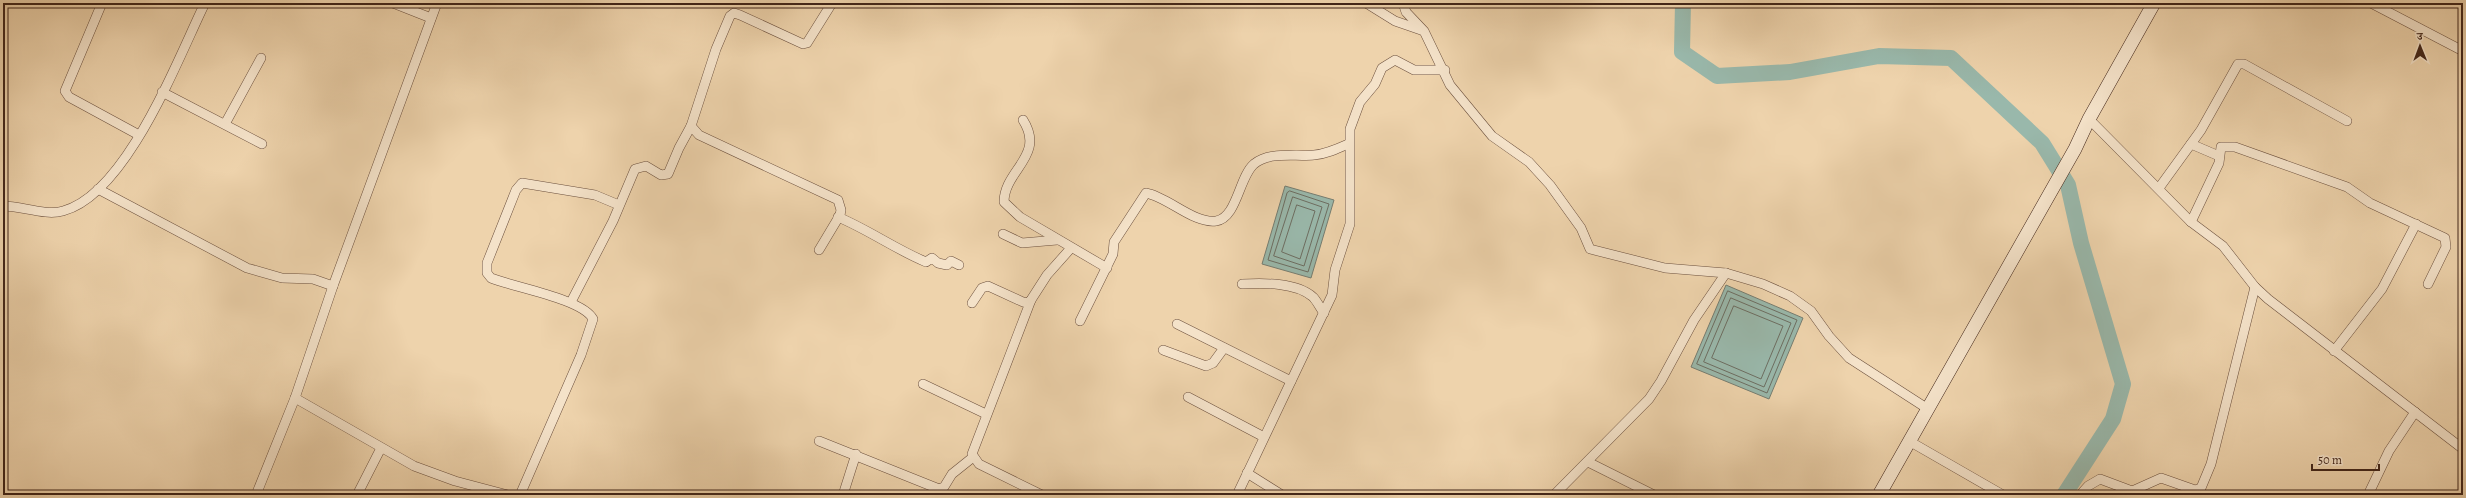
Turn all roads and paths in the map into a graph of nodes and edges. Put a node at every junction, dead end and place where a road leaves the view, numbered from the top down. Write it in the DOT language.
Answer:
graph roads {
  1 [pos="102,3"];
  2 [pos="205,3"];
  3 [pos="393,3"];
  4 [pos="437,3"];
  5 [pos="832,3"];
  6 [pos="1366,3"];
  7 [pos="1403,3"];
  8 [pos="2154,3"];
  9 [pos="2371,3"];
  10 [pos="431,18"];
  11 [pos="1424,31"];
  12 [pos="2463,51"];
  13 [pos="261,58"];
  14 [pos="1445,70"];
  15 [pos="162,92"];
  16 [pos="2089,119"];
  17 [pos="1023,120"];
  18 [pos="2347,121"];
  19 [pos="225,124"];
  20 [pos="691,126"];
  21 [pos="139,135"];
  22 [pos="262,144"];
  23 [pos="1348,144"];
  24 [pos="2191,144"];
  25 [pos="2219,156"];
  26 [pos="2159,188"];
  27 [pos="98,189"];
  28 [pos="619,205"];
  29 [pos="3,206"];
  30 [pos="838,217"];
  31 [pos="2191,222"];
  32 [pos="2416,224"];
  33 [pos="1003,234"];
  34 [pos="1057,240"];
  35 [pos="1071,248"];
  36 [pos="819,250"];
  37 [pos="959,265"];
  38 [pos="1106,268"];
  39 [pos="1726,273"];
  40 [pos="1242,284"];
  41 [pos="2428,284"];
  42 [pos="333,286"];
  43 [pos="2255,287"];
  44 [pos="1031,300"];
  45 [pos="571,302"];
  46 [pos="972,303"];
  47 [pos="1324,313"];
  48 [pos="1080,321"];
  49 [pos="1177,324"];
  50 [pos="1224,348"];
  51 [pos="1163,350"];
  52 [pos="2334,351"];
  53 [pos="1291,381"];
  54 [pos="923,384"];
  55 [pos="1188,397"];
  56 [pos="295,398"];
  57 [pos="1928,409"];
  58 [pos="2415,412"];
  59 [pos="986,414"];
  60 [pos="1264,437"];
  61 [pos="819,441"];
  62 [pos="1909,441"];
  63 [pos="381,448"];
  64 [pos="2463,449"];
  65 [pos="856,454"];
  66 [pos="972,458"];
  67 [pos="1588,462"];
  68 [pos="1247,473"];
  69 [pos="256,495"];
  70 [pos="357,495"];
  71 [pos="508,495"];
  72 [pos="520,495"];
  73 [pos="842,495"];
  74 [pos="1042,495"];
  75 [pos="1237,495"];
  76 [pos="1282,495"];
  77 [pos="1554,495"];
  78 [pos="1654,495"];
  79 [pos="1879,495"];
  80 [pos="2003,495"];
  81 [pos="2080,495"];
  82 [pos="2368,495"];
  1 -- 21 [label="street"];
  2 -- 15 [label="street"];
  3 -- 10 [label="street"];
  4 -- 10 [label="street"];
  5 -- 20 [label="street"];
  6 -- 11 [label="street"];
  7 -- 11 [label="street"];
  8 -- 16 [label="street"];
  9 -- 12 [label="street"];
  10 -- 42 [label="street"];
  11 -- 14 [label="street"];
  13 -- 19 [label="street"];
  14 -- 23 [label="street"];
  14 -- 39 [label="street"];
  15 -- 19 [label="street"];
  15 -- 21 [label="street"];
  16 -- 26 [label="street"];
  16 -- 57 [label="street"];
  17 -- 34 [label="street"];
  18 -- 24 [label="street"];
  19 -- 22 [label="street"];
  20 -- 28 [label="street"];
  20 -- 30 [label="street"];
  21 -- 27 [label="street"];
  23 -- 38 [label="street"];
  23 -- 47 [label="street"];
  24 -- 25 [label="street"];
  24 -- 26 [label="street"];
  25 -- 31 [label="street"];
  25 -- 32 [label="street"];
  26 -- 31 [label="street"];
  27 -- 29 [label="street"];
  27 -- 42 [label="street"];
  28 -- 45 [label="street"];
  28 -- 45 [label="street"];
  30 -- 36 [label="street"];
  30 -- 37 [label="street"];
  31 -- 43 [label="street"];
  32 -- 41 [label="street"];
  32 -- 52 [label="street"];
  33 -- 34 [label="street"];
  34 -- 35 [label="street"];
  35 -- 38 [label="street"];
  35 -- 44 [label="street"];
  38 -- 48 [label="street"];
  39 -- 57 [label="street"];
  39 -- 67 [label="street"];
  40 -- 47 [label="street"];
  42 -- 56 [label="street"];
  43 -- 52 [label="street"];
  43 -- 81 [label="street"];
  44 -- 46 [label="street"];
  44 -- 59 [label="street"];
  45 -- 72 [label="street"];
  47 -- 53 [label="street"];
  49 -- 50 [label="street"];
  50 -- 51 [label="street"];
  50 -- 53 [label="street"];
  52 -- 58 [label="street"];
  53 -- 60 [label="street"];
  54 -- 59 [label="street"];
  55 -- 60 [label="street"];
  56 -- 63 [label="street"];
  56 -- 69 [label="street"];
  57 -- 62 [label="street"];
  58 -- 64 [label="street"];
  58 -- 82 [label="street"];
  59 -- 66 [label="street"];
  60 -- 68 [label="street"];
  61 -- 65 [label="street"];
  62 -- 79 [label="street"];
  62 -- 80 [label="street"];
  63 -- 70 [label="street"];
  63 -- 71 [label="street"];
  65 -- 66 [label="street"];
  65 -- 73 [label="street"];
  66 -- 74 [label="street"];
  67 -- 77 [label="street"];
  67 -- 78 [label="street"];
  68 -- 75 [label="street"];
  68 -- 76 [label="street"];
}
